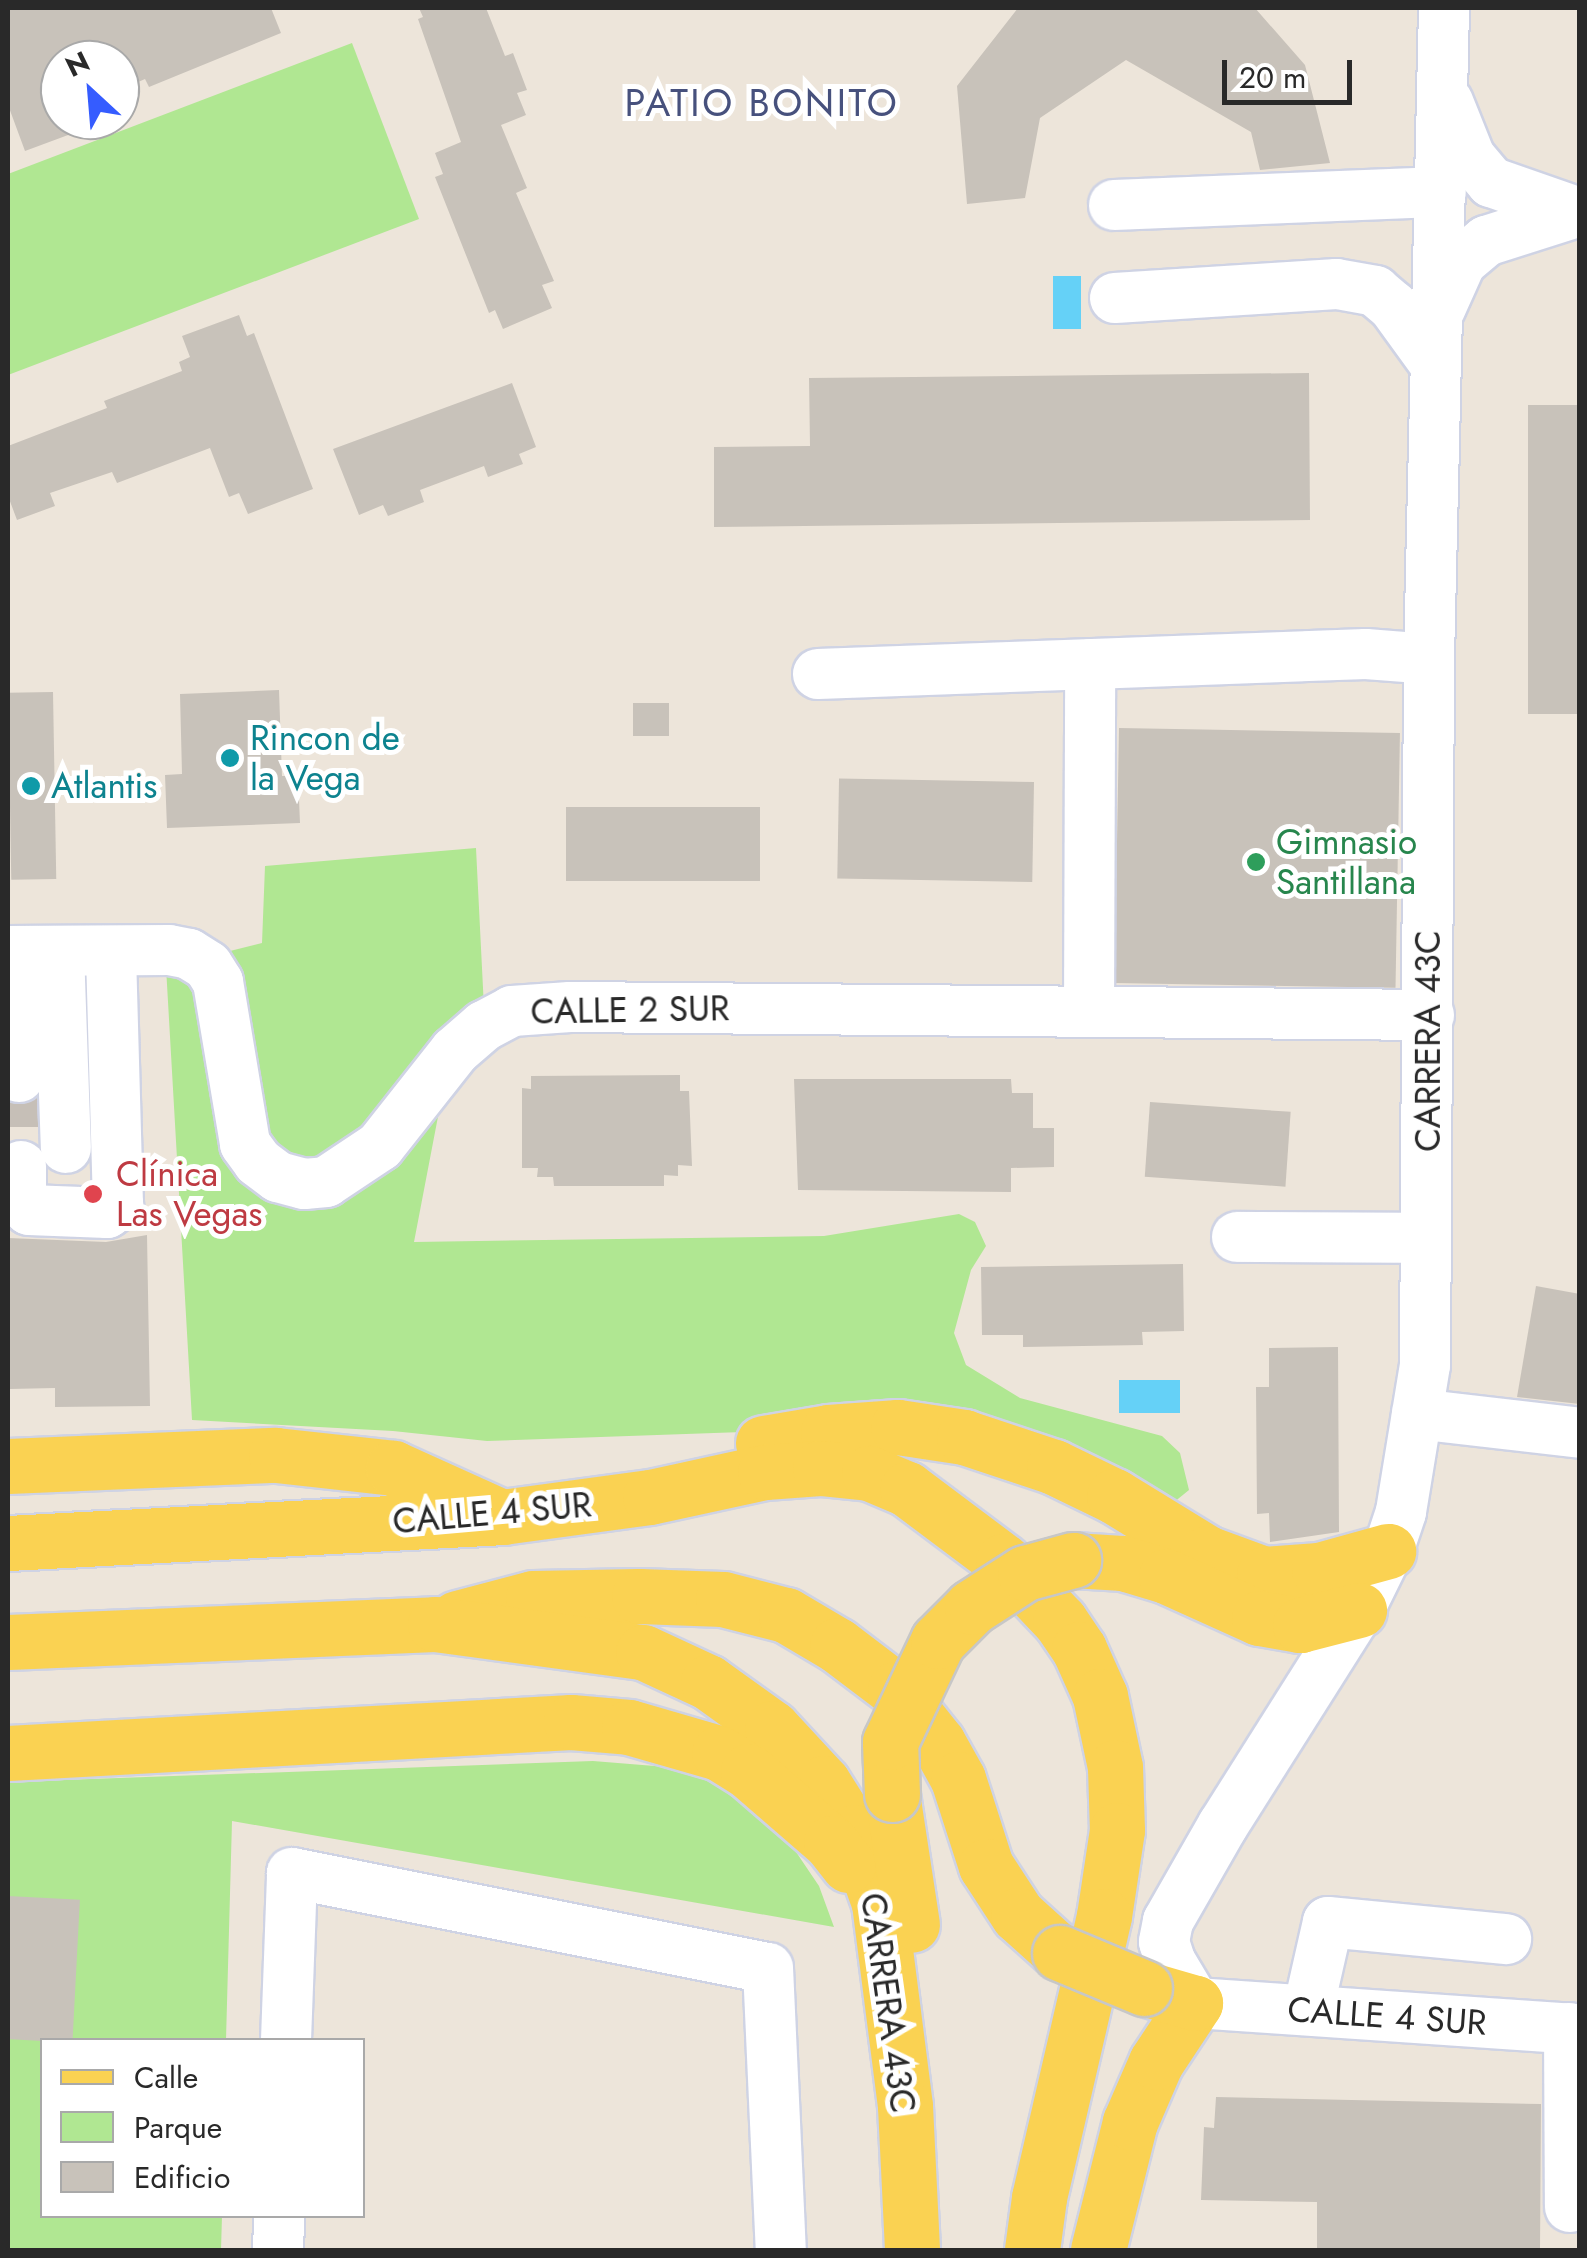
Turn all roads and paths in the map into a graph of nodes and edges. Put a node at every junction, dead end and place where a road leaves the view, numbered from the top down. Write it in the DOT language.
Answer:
graph roads {
  1 [pos="1423,8"];
  2 [pos="1444,8"];
  3 [pos="1443,73"];
  4 [pos="1440,192"];
  5 [pos="1114,205"];
  6 [pos="1577,211"];
  7 [pos="1115,298"];
  8 [pos="1438,314"];
  9 [pos="1435,364"];
  10 [pos="1429,658"];
  11 [pos="1090,664"];
  12 [pos="818,674"];
  13 [pos="28,951"];
  14 [pos="112,951"];
  15 [pos="1089,1012"];
  16 [pos="1429,1016"];
  17 [pos="20,1077"];
  18 [pos="66,1148"];
  19 [pos="21,1166"];
  20 [pos="1237,1237"];
  21 [pos="1426,1238"];
  22 [pos="1417,1414"];
  23 [pos="1580,1433"];
  24 [pos="8,1466"];
  25 [pos="650,1497"];
  26 [pos="502,1517"];
  27 [pos="8,1543"];
  28 [pos="1388,1551"];
  29 [pos="1359,1610"];
  30 [pos="435,1624"];
  31 [pos="8,1642"];
  32 [pos="8,1753"];
  33 [pos="879,1902"];
  34 [pos="1506,1939"];
  35 [pos="1170,1995"];
  36 [pos="1308,2010"];
  37 [pos="1574,2029"];
  38 [pos="286,2038"];
  39 [pos="1570,2206"];
  40 [pos="280,2218"];
  41 [pos="278,2250"];
  42 [pos="781,2250"];
  43 [pos="912,2250"];
  44 [pos="943,2250"];
  45 [pos="1032,2250"];
  46 [pos="1098,2250"];
  1 -- 3 [label="street"];
  2 -- 3 [label="street, CARRERA 43C"];
  3 -- 4 [label="street, CARRERA 43C"];
  3 -- 6 [label="street"];
  4 -- 5 [label="street"];
  4 -- 8 [label="street, CARRERA 43C"];
  6 -- 8 [label="street"];
  7 -- 9 [label="street"];
  8 -- 9 [label="street, CARRERA 43C"];
  9 -- 10 [label="street, CARRERA 43C"];
  10 -- 11 [label="street"];
  10 -- 16 [label="street, CARRERA 43C"];
  11 -- 12 [label="street"];
  11 -- 15 [label="street"];
  13 -- 14 [label="street, CALLE 2 SUR"];
  13 -- 17 [label="street"];
  13 -- 18 [label="street"];
  14 -- 15 [label="street, CALLE 2 SUR"];
  14 -- 19 [label="street"];
  15 -- 16 [label="street, CALLE 2 SUR"];
  16 -- 21 [label="street, CARRERA 43C"];
  20 -- 21 [label="street"];
  21 -- 22 [label="street, CARRERA 43C"];
  22 -- 23 [label="street"];
  22 -- 28 [label="street, CARRERA 43C"];
  24 -- 26 [label="main road"];
  25 -- 26 [label="main road, CALLE 4 SUR"];
  25 -- 28 [label="main road"];
  25 -- 45 [label="main road, CALLE 4 SUR"];
  26 -- 27 [label="main road, CALLE 4 SUR"];
  28 -- 29 [label="street, CARRERA 43C"];
  29 -- 35 [label="street, CARRERA 43C"];
  29 -- 44 [label="main road, bridge"];
  30 -- 31 [label="main road"];
  30 -- 33 [label="main road, CARRERA 43C"];
  30 -- 35 [label="main road, bridge"];
  32 -- 33 [label="main road"];
  33 -- 43 [label="main road, CARRERA 43C"];
  34 -- 36 [label="street"];
  35 -- 36 [label="street, CALLE 4 SUR"];
  35 -- 46 [label="main road"];
  36 -- 37 [label="street, CALLE 4 SUR"];
  37 -- 39 [label="street"];
  38 -- 42 [label="street"];
  40 -- 41 [label="street"];
}
